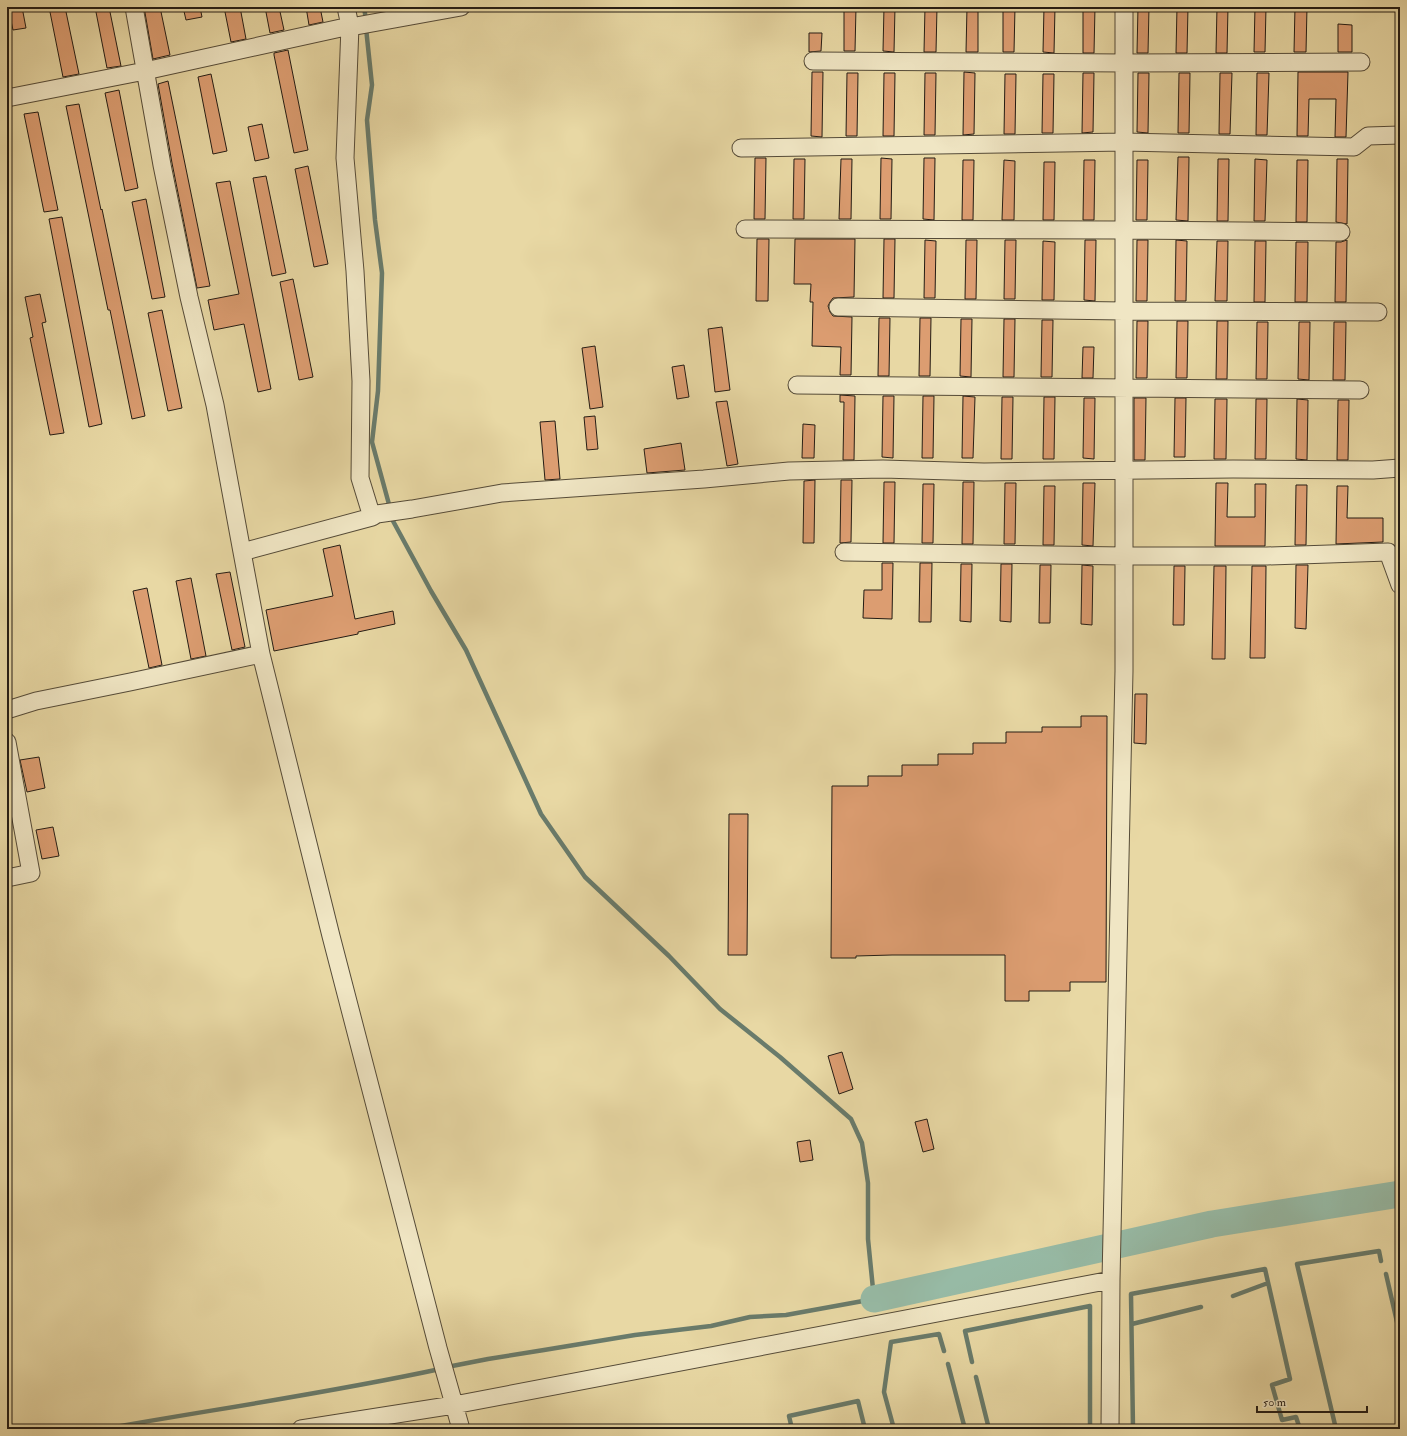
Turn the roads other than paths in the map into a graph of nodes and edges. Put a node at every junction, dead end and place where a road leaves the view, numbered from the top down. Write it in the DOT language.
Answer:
graph roads {
  1 [pos="134,7"];
  2 [pos="346,7"];
  3 [pos="461,7"];
  4 [pos="1124,7"];
  5 [pos="353,26"];
  6 [pos="813,61"];
  7 [pos="1360,62"];
  8 [pos="1124,63"];
  9 [pos="145,71"];
  10 [pos="7,98"];
  11 [pos="1400,135"];
  12 [pos="1124,142"];
  13 [pos="741,148"];
  14 [pos="745,229"];
  15 [pos="1124,230"];
  16 [pos="1341,232"];
  17 [pos="838,307"];
  18 [pos="1124,311"];
  19 [pos="1378,312"];
  20 [pos="798,385"];
  21 [pos="1124,387"];
  22 [pos="1360,390"];
  23 [pos="1400,468"];
  24 [pos="1124,469"];
  25 [pos="375,515"];
  26 [pos="242,552"];
  27 [pos="844,552"];
  28 [pos="1124,556"];
  29 [pos="1400,585"];
  30 [pos="261,654"];
  31 [pos="7,710"];
  32 [pos="7,742"];
  33 [pos="7,878"];
  34 [pos="1111,1280"];
  35 [pos="454,1405"];
  36 [pos="301,1429"];
  37 [pos="461,1429"];
  38 [pos="1110,1429"];
  1 -- 9 [label="street"];
  2 -- 5 [label="street"];
  3 -- 5 [label="street"];
  4 -- 8 [label="street"];
  5 -- 9 [label="street"];
  5 -- 25 [label="street"];
  6 -- 8 [label="street"];
  7 -- 8 [label="street"];
  8 -- 12 [label="street"];
  9 -- 10 [label="street"];
  9 -- 26 [label="street"];
  11 -- 12 [label="street"];
  12 -- 13 [label="street"];
  12 -- 15 [label="street"];
  14 -- 15 [label="street"];
  15 -- 16 [label="street"];
  15 -- 18 [label="street"];
  17 -- 18 [label="street"];
  18 -- 19 [label="street"];
  18 -- 21 [label="street"];
  20 -- 21 [label="street"];
  21 -- 22 [label="street"];
  21 -- 24 [label="street"];
  23 -- 24 [label="street"];
  24 -- 25 [label="street"];
  24 -- 28 [label="street"];
  25 -- 26 [label="street"];
  26 -- 30 [label="street"];
  27 -- 28 [label="street"];
  28 -- 29 [label="street"];
  28 -- 34 [label="street"];
  30 -- 31 [label="street"];
  30 -- 35 [label="street"];
  32 -- 33 [label="street"];
  34 -- 35 [label="street"];
  34 -- 38 [label="street"];
  35 -- 36 [label="street"];
  35 -- 37 [label="street"];
}
